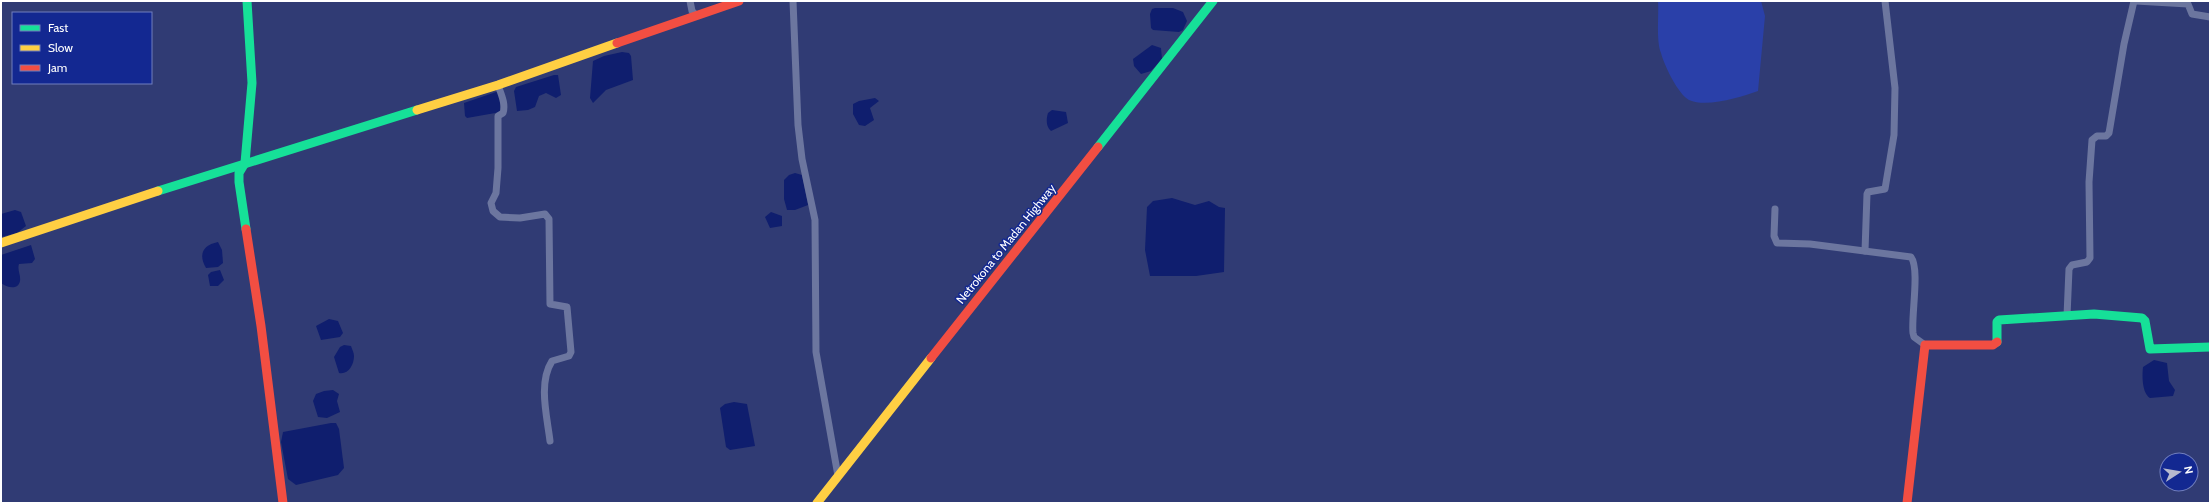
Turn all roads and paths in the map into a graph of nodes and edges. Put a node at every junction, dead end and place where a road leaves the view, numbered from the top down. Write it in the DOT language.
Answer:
graph roads {
  1 [pos="247,1"];
  2 [pos="690,1"];
  3 [pos="739,1"];
  4 [pos="793,1"];
  5 [pos="1213,1"];
  6 [pos="1885,1"];
  7 [pos="2135,1"];
  8 [pos="696,15"];
  9 [pos="2210,17"];
  10 [pos="498,85"];
  11 [pos="245,162"];
  12 [pos="1775,209"];
  13 [pos="1,243"];
  14 [pos="1865,251"];
  15 [pos="2067,316"];
  16 [pos="1925,345"];
  17 [pos="2210,347"];
  18 [pos="550,440"];
  19 [pos="838,476"];
  20 [pos="283,503"];
  21 [pos="817,503"];
  22 [pos="1907,503"];
  1 -- 11 [label="main road"];
  2 -- 8 [label="street"];
  3 -- 8 [label="main road"];
  4 -- 19 [label="street"];
  5 -- 19 [label="main road, Netrokona to Madan Highway"];
  6 -- 14 [label="street"];
  7 -- 9 [label="street"];
  7 -- 15 [label="street"];
  8 -- 10 [label="main road"];
  10 -- 11 [label="main road"];
  10 -- 18 [label="street"];
  11 -- 13 [label="main road"];
  11 -- 20 [label="main road"];
  12 -- 14 [label="street"];
  14 -- 16 [label="street"];
  15 -- 16 [label="main road"];
  15 -- 17 [label="main road"];
  16 -- 22 [label="main road"];
  19 -- 21 [label="main road, Netrokona to Madan Highway"];
}
